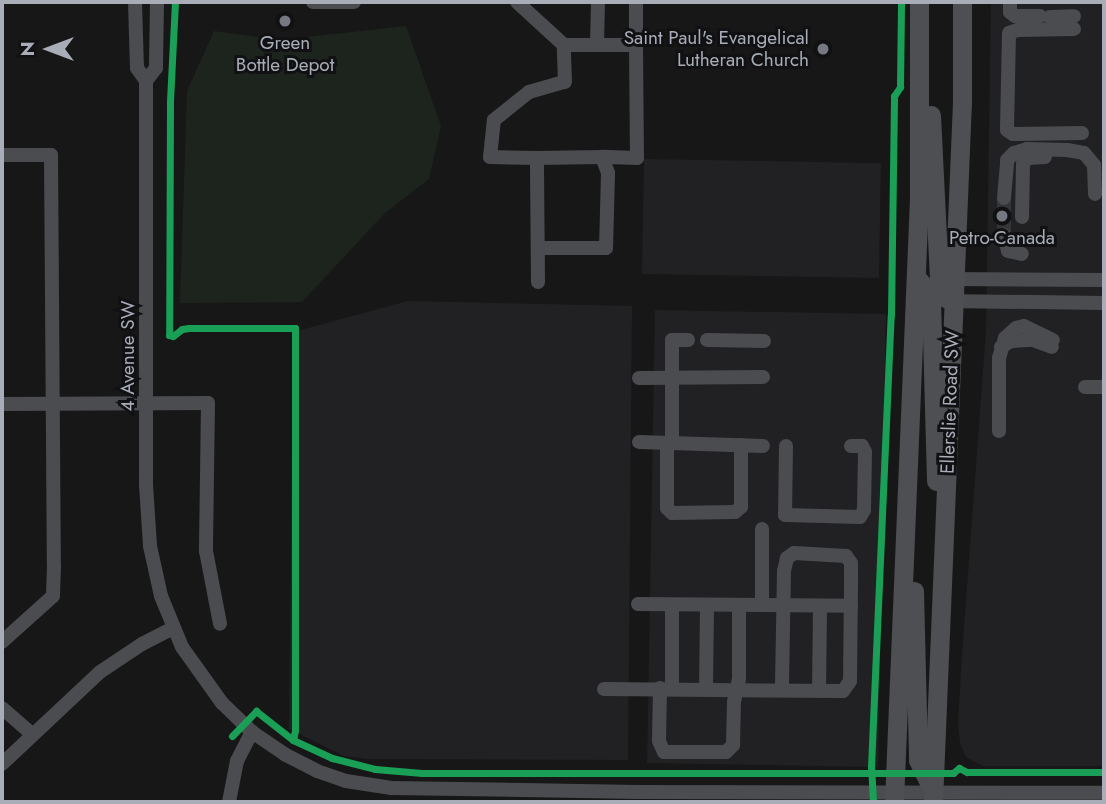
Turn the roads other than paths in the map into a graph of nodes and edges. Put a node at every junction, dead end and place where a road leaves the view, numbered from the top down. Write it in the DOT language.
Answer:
graph roads {
  1 [pos="135,2"];
  2 [pos="157,2"];
  3 [pos="313,2"];
  4 [pos="354,2"];
  5 [pos="517,2"];
  6 [pos="597,2"];
  7 [pos="636,2"];
  8 [pos="919,2"];
  9 [pos="962,2"];
  10 [pos="1010,2"];
  11 [pos="919,41"];
  12 [pos="564,45"];
  13 [pos="597,45"];
  14 [pos="636,45"];
  15 [pos="146,81"];
  16 [pos="1082,133"];
  17 [pos="2,155"];
  18 [pos="602,157"];
  19 [pos="537,158"];
  20 [pos="1004,198"];
  21 [pos="1022,217"];
  22 [pos="1004,235"];
  23 [pos="538,248"];
  24 [pos="1022,254"];
  25 [pos="916,278"];
  26 [pos="947,279"];
  27 [pos="1104,280"];
  28 [pos="538,282"];
  29 [pos="923,300"];
  30 [pos="954,302"];
  31 [pos="1104,303"];
  32 [pos="688,340"];
  33 [pos="708,340"];
  34 [pos="764,341"];
  35 [pos="1053,344"];
  36 [pos="672,377"];
  37 [pos="764,377"];
  38 [pos="639,378"];
  39 [pos="1085,387"];
  40 [pos="1104,387"];
  41 [pos="2,404"];
  42 [pos="51,404"];
  43 [pos="147,404"];
  44 [pos="999,431"];
  45 [pos="639,442"];
  46 [pos="670,443"];
  47 [pos="741,445"];
  48 [pos="763,446"];
  49 [pos="786,446"];
  50 [pos="851,446"];
  51 [pos="762,529"];
  52 [pos="906,542"];
  53 [pos="944,545"];
  54 [pos="638,604"];
  55 [pos="672,605"];
  56 [pos="707,605"];
  57 [pos="739,605"];
  58 [pos="762,606"];
  59 [pos="784,606"];
  60 [pos="820,606"];
  61 [pos="851,606"];
  62 [pos="220,624"];
  63 [pos="173,628"];
  64 [pos="2,642"];
  65 [pos="604,689"];
  66 [pos="666,689"];
  67 [pos="706,689"];
  68 [pos="736,690"];
  69 [pos="782,690"];
  70 [pos="819,691"];
  71 [pos="2,708"];
  72 [pos="253,732"];
  73 [pos="32,734"];
  74 [pos="2,764"];
  75 [pos="1104,793"];
  76 [pos="391,795"];
  77 [pos="638,797"];
  78 [pos="933,798"];
  79 [pos="897,799"];
  80 [pos="229,802"];
  1 -- 15 [label="street, 4 Avenue SW"];
  2 -- 15 [label="street, 4 Avenue SW"];
  3 -- 4 [label="street"];
  5 -- 12 [label="street"];
  6 -- 13 [label="street"];
  7 -- 14 [label="street"];
  8 -- 11 [label="main road"];
  9 -- 26 [label="main road"];
  10 -- 16 [label="street"];
  11 -- 25 [label="main road"];
  11 -- 26 [label="main road"];
  12 -- 13 [label="street"];
  12 -- 19 [label="street"];
  13 -- 14 [label="street"];
  14 -- 18 [label="street"];
  15 -- 43 [label="street, 4 Avenue SW"];
  17 -- 42 [label="street"];
  18 -- 19 [label="street"];
  18 -- 23 [label="street"];
  19 -- 23 [label="street"];
  20 -- 21 [label="street"];
  22 -- 24 [label="street"];
  23 -- 28 [label="street"];
  25 -- 26 [label="street"];
  25 -- 29 [label="main road"];
  26 -- 27 [label="street"];
  26 -- 30 [label="main road"];
  29 -- 30 [label="street"];
  29 -- 52 [label="main road, Ellerslie Road SW"];
  29 -- 53 [label="main road"];
  30 -- 31 [label="street"];
  30 -- 53 [label="main road, Ellerslie Road SW"];
  32 -- 36 [label="street"];
  33 -- 34 [label="street"];
  35 -- 44 [label="street"];
  36 -- 37 [label="street"];
  36 -- 38 [label="street"];
  36 -- 46 [label="street"];
  39 -- 40 [label="street"];
  41 -- 42 [label="street"];
  42 -- 43 [label="street"];
  42 -- 64 [label="street"];
  43 -- 62 [label="street"];
  43 -- 63 [label="street, 4 Avenue SW"];
  45 -- 46 [label="street"];
  46 -- 47 [label="street"];
  46 -- 47 [label="street"];
  47 -- 48 [label="street"];
  49 -- 50 [label="street"];
  51 -- 58 [label="street"];
  52 -- 78 [label="main road"];
  52 -- 79 [label="main road, Ellerslie Road SW"];
  53 -- 78 [label="main road, Ellerslie Road SW"];
  54 -- 55 [label="street"];
  55 -- 56 [label="street"];
  55 -- 66 [label="street"];
  56 -- 57 [label="street"];
  56 -- 67 [label="street"];
  57 -- 58 [label="street"];
  57 -- 68 [label="street"];
  58 -- 59 [label="street"];
  59 -- 60 [label="street"];
  59 -- 61 [label="street"];
  59 -- 69 [label="street"];
  60 -- 61 [label="street"];
  60 -- 70 [label="street"];
  61 -- 70 [label="street"];
  63 -- 72 [label="street, 4 Avenue SW"];
  63 -- 73 [label="street"];
  65 -- 66 [label="street"];
  66 -- 67 [label="street"];
  66 -- 68 [label="street"];
  67 -- 68 [label="street"];
  68 -- 69 [label="street"];
  69 -- 70 [label="street"];
  71 -- 73 [label="street"];
  72 -- 76 [label="street, 4 Avenue SW"];
  72 -- 80 [label="street"];
  73 -- 74 [label="street"];
  75 -- 78 [label="street, 4 Avenue SW"];
  76 -- 77 [label="street, 4 Avenue SW"];
  77 -- 79 [label="street, 4 Avenue SW"];
  78 -- 79 [label="street, 4 Avenue SW"];
}
